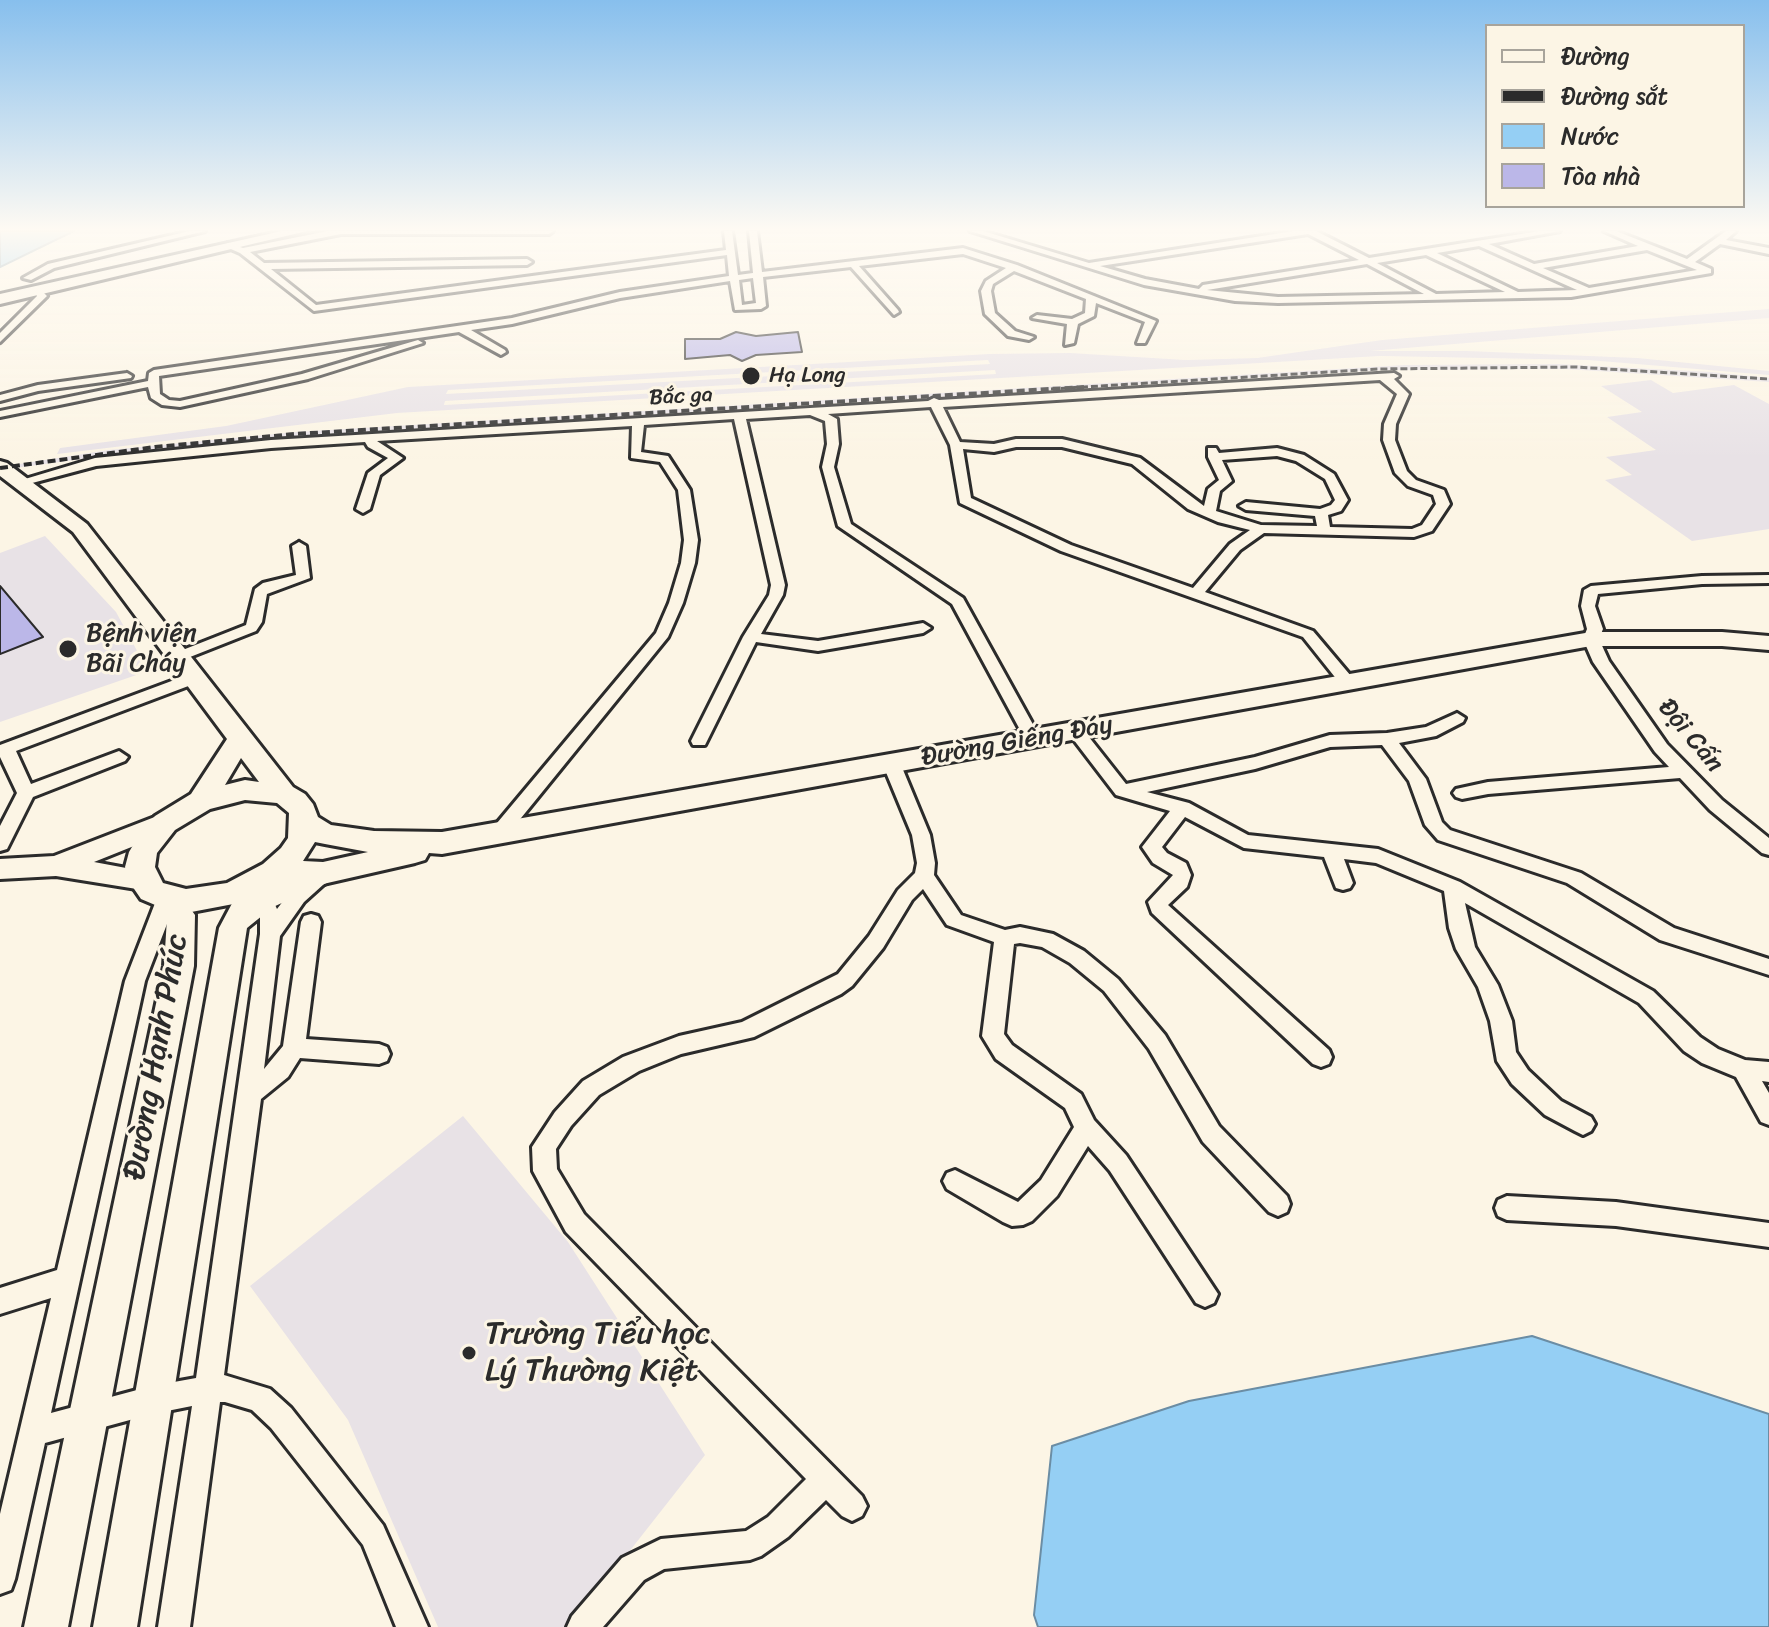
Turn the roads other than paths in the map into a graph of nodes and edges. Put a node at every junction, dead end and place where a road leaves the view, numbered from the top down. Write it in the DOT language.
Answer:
graph roads {
  1 [pos="31,307"];
  2 [pos="570,307"];
  3 [pos="890,307"];
  4 [pos="989,307"];
  5 [pos="1090,307"];
  6 [pos="1114,307"];
  7 [pos="894,312"];
  8 [pos="1037,318"];
  9 [pos="1073,322"];
  10 [pos="462,329"];
  11 [pos="1029,337"];
  12 [pos="0,339"];
  13 [pos="1141,341"];
  14 [pos="1069,343"];
  15 [pos="501,352"];
  16 [pos="153,378"];
  17 [pos="0,398"];
  18 [pos="934,401"];
  19 [pos="808,410"];
  20 [pos="0,414"];
  21 [pos="739,414"];
  22 [pos="639,420"];
  23 [pos="369,437"];
  24 [pos="956,445"];
  25 [pos="0,467"];
  26 [pos="21,482"];
  27 [pos="1246,506"];
  28 [pos="363,509"];
  29 [pos="1209,513"];
  30 [pos="1321,513"];
  31 [pos="1261,529"];
  32 [pos="1324,531"];
  33 [pos="299,546"];
  34 [pos="1769,579"];
  35 [pos="1197,593"];
  36 [pos="923,628"];
  37 [pos="751,637"];
  38 [pos="1591,639"];
  39 [pos="1769,643"];
  40 [pos="180,656"];
  41 [pos="193,678"];
  42 [pos="1348,682"];
  43 [pos="1457,718"];
  44 [pos="1075,731"];
  45 [pos="1033,739"];
  46 [pos="1387,739"];
  47 [pos="239,740"];
  48 [pos="699,741"];
  49 [pos="3,750"];
  50 [pos="119,757"];
  51 [pos="892,765"];
  52 [pos="1681,772"];
  53 [pos="1122,791"];
  54 [pos="26,793"];
  55 [pos="1462,793"];
  56 [pos="283,794"];
  57 [pos="201,801"];
  58 [pos="1183,808"];
  59 [pos="165,823"];
  60 [pos="305,823"];
  61 [pos="498,834"];
  62 [pos="442,843"];
  63 [pos="0,844"];
  64 [pos="1769,848"];
  65 [pos="1331,849"];
  66 [pos="56,866"];
  67 [pos="0,869"];
  68 [pos="323,873"];
  69 [pos="924,876"];
  70 [pos="1343,883"];
  71 [pos="264,885"];
  72 [pos="1453,887"];
  73 [pos="155,889"];
  74 [pos="311,922"];
  75 [pos="270,934"];
  76 [pos="1005,938"];
  77 [pos="1769,967"];
  78 [pos="294,1048"];
  79 [pos="379,1054"];
  80 [pos="1321,1057"];
  81 [pos="1744,1070"];
  82 [pos="1769,1072"];
  83 [pos="250,1094"];
  84 [pos="1769,1115"];
  85 [pos="1583,1124"];
  86 [pos="1086,1128"];
  87 [pos="955,1181"];
  88 [pos="1278,1204"];
  89 [pos="1507,1208"];
  90 [pos="1769,1235"];
  91 [pos="69,1279"];
  92 [pos="1205,1294"];
  93 [pos="0,1301"];
  94 [pos="206,1390"];
  95 [pos="152,1400"];
  96 [pos="88,1416"];
  97 [pos="34,1432"];
  98 [pos="825,1480"];
  99 [pos="852,1506"];
  100 [pos="0,1579"];
  101 [pos="46,1627"];
  102 [pos="115,1627"];
  103 [pos="174,1627"];
  104 [pos="412,1627"];
  105 [pos="583,1627"];
  1 -- 12 [label="street"];
  2 -- 10 [label="street"];
  3 -- 7 [label="street"];
  4 -- 11 [label="street"];
  5 -- 9 [label="street"];
  6 -- 13 [label="street"];
  8 -- 9 [label="street"];
  9 -- 14 [label="street"];
  10 -- 15 [label="street"];
  10 -- 16 [label="street"];
  10 -- 16 [label="street"];
  16 -- 17 [label="street"];
  16 -- 20 [label="street"];
  18 -- 19 [label="street, Bắc ga"];
  18 -- 24 [label="street"];
  18 -- 32 [label="street, Bắc ga"];
  19 -- 21 [label="street, Bắc ga"];
  19 -- 45 [label="street"];
  21 -- 22 [label="street, Bắc ga"];
  21 -- 37 [label="street"];
  22 -- 23 [label="street, Bắc ga"];
  22 -- 61 [label="street"];
  23 -- 26 [label="street, Bắc ga"];
  23 -- 28 [label="street"];
  24 -- 29 [label="street"];
  24 -- 35 [label="street"];
  25 -- 26 [label="main road"];
  26 -- 40 [label="main road"];
  27 -- 30 [label="street"];
  29 -- 30 [label="street"];
  29 -- 31 [label="street"];
  30 -- 32 [label="street"];
  31 -- 32 [label="street"];
  31 -- 35 [label="street"];
  33 -- 40 [label="street"];
  34 -- 38 [label="street"];
  35 -- 42 [label="street"];
  36 -- 37 [label="street"];
  37 -- 48 [label="street"];
  38 -- 39 [label="main road, Đường Giếng Đáy"];
  38 -- 42 [label="main road, Đường Giếng Đáy"];
  38 -- 52 [label="street, Đội Cấn"];
  40 -- 41 [label="main road"];
  41 -- 47 [label="main road"];
  41 -- 49 [label="street"];
  42 -- 44 [label="main road, Đường Giếng Đáy"];
  43 -- 46 [label="street"];
  44 -- 45 [label="main road, Đường Giếng Đáy"];
  44 -- 53 [label="street"];
  45 -- 51 [label="main road, Đường Giếng Đáy"];
  46 -- 53 [label="street"];
  46 -- 77 [label="street"];
  47 -- 56 [label="main road"];
  47 -- 57 [label="main road"];
  49 -- 54 [label="street"];
  50 -- 54 [label="street"];
  51 -- 61 [label="main road, Đường Giếng Đáy"];
  51 -- 69 [label="street"];
  52 -- 55 [label="street"];
  52 -- 64 [label="street, Đội Cấn"];
  53 -- 58 [label="street"];
  54 -- 63 [label="street"];
  56 -- 57 [label="main road"];
  56 -- 60 [label="main road"];
  57 -- 59 [label="main road"];
  58 -- 65 [label="street"];
  58 -- 80 [label="street"];
  59 -- 66 [label="main road"];
  59 -- 73 [label="main road"];
  60 -- 62 [label="main road, Đường Giếng Đáy"];
  60 -- 71 [label="main road"];
  61 -- 62 [label="main road, Đường Giếng Đáy"];
  62 -- 68 [label="main road, Đường Giếng Đáy"];
  65 -- 70 [label="street"];
  65 -- 72 [label="street"];
  66 -- 67 [label="main road"];
  66 -- 73 [label="main road"];
  68 -- 71 [label="main road, Đường Giếng Đáy"];
  68 -- 75 [label="street"];
  69 -- 76 [label="street"];
  69 -- 98 [label="street"];
  71 -- 73 [label="main road"];
  71 -- 75 [label="street"];
  71 -- 95 [label="main road, Đường Hạnh Phúc"];
  72 -- 81 [label="street"];
  72 -- 85 [label="street"];
  73 -- 91 [label="street, Đường Hạnh Phúc"];
  73 -- 96 [label="main road, Đường Hạnh Phúc"];
  74 -- 78 [label="street"];
  75 -- 83 [label="street"];
  76 -- 86 [label="street"];
  76 -- 88 [label="street"];
  78 -- 79 [label="street"];
  78 -- 83 [label="street"];
  81 -- 82 [label="street"];
  81 -- 84 [label="street"];
  83 -- 94 [label="street"];
  86 -- 87 [label="street"];
  86 -- 92 [label="street"];
  89 -- 90 [label="street"];
  91 -- 93 [label="street"];
  91 -- 97 [label="street, Đường Hạnh Phúc"];
  94 -- 95 [label="street"];
  94 -- 103 [label="street"];
  94 -- 104 [label="street"];
  95 -- 96 [label="street"];
  95 -- 102 [label="main road, Đường Hạnh Phúc"];
  96 -- 97 [label="street"];
  96 -- 101 [label="main road, Đường Hạnh Phúc"];
  97 -- 100 [label="street, Đường Hạnh Phúc"];
  98 -- 99 [label="street"];
  98 -- 105 [label="street"];
}
